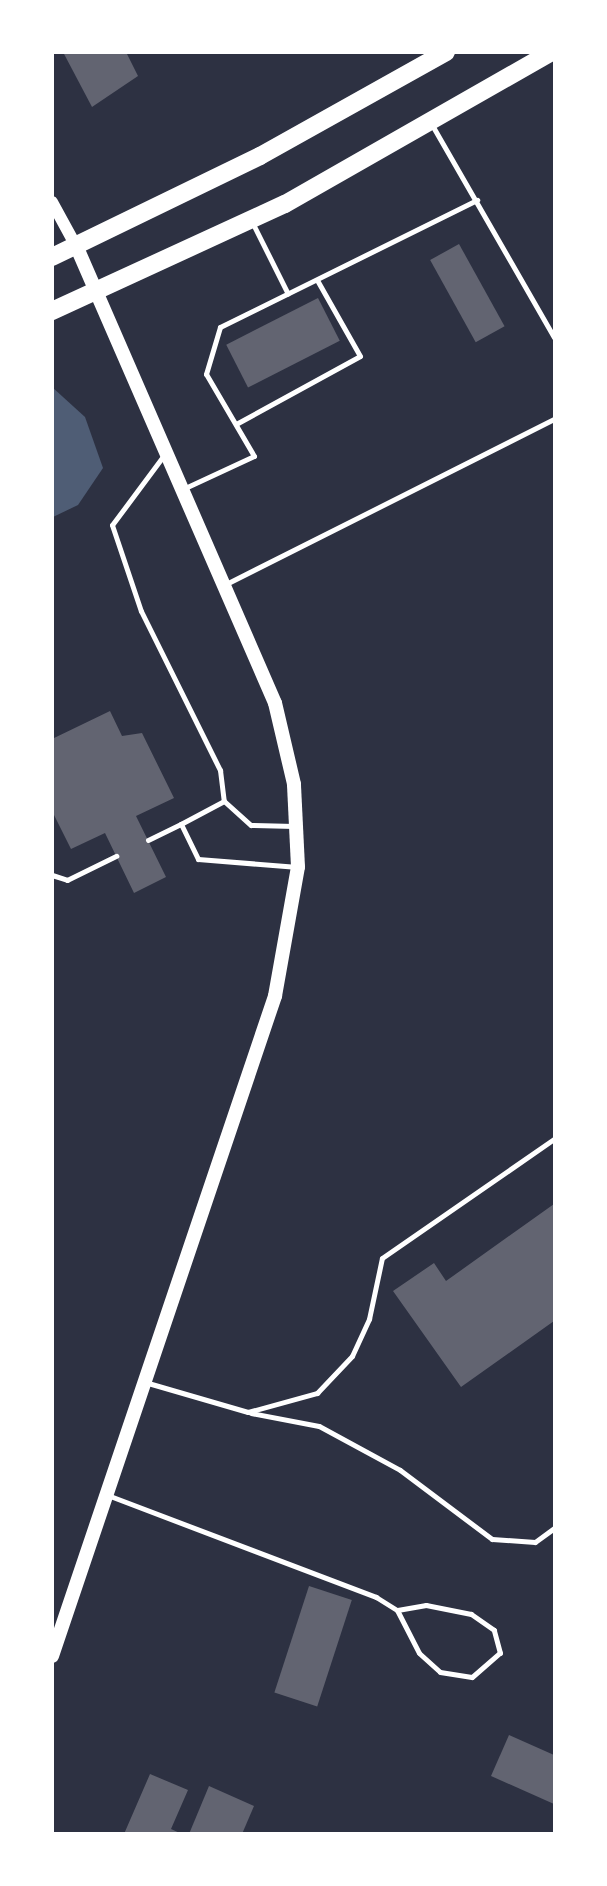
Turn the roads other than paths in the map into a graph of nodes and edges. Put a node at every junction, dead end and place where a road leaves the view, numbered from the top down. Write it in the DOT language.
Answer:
graph roads {
  1 [pos="446,52"];
  2 [pos="552,52"];
  3 [pos="431,124"];
  4 [pos="477,200"];
  5 [pos="52,202"];
  6 [pos="251,221"];
  7 [pos="76,246"];
  8 [pos="52,257"];
  9 [pos="317,280"];
  10 [pos="97,292"];
  11 [pos="288,294"];
  12 [pos="52,311"];
  13 [pos="555,337"];
  14 [pos="555,419"];
  15 [pos="236,424"];
  16 [pos="167,451"];
  17 [pos="184,489"];
  18 [pos="226,584"];
  19 [pos="224,801"];
  20 [pos="181,824"];
  21 [pos="298,826"];
  22 [pos="148,840"];
  23 [pos="116,856"];
  24 [pos="298,867"];
  25 [pos="52,875"];
  26 [pos="555,1139"];
  27 [pos="148,1383"];
  28 [pos="248,1412"];
  29 [pos="110,1496"];
  30 [pos="555,1528"];
  31 [pos="397,1610"];
  32 [pos="52,1656"];
  1 -- 7 [label="main road"];
  2 -- 3 [label="main road"];
  3 -- 4 [label="lane"];
  3 -- 6 [label="main road"];
  4 -- 9 [label="lane"];
  4 -- 13 [label="lane"];
  5 -- 7 [label="street"];
  6 -- 10 [label="main road"];
  6 -- 11 [label="lane"];
  7 -- 8 [label="main road"];
  7 -- 10 [label="main road"];
  9 -- 11 [label="lane"];
  9 -- 15 [label="lane"];
  10 -- 12 [label="main road"];
  10 -- 16 [label="main road"];
  11 -- 15 [label="lane"];
  14 -- 18 [label="lane"];
  15 -- 17 [label="lane"];
  16 -- 17 [label="main road"];
  16 -- 19 [label="lane"];
  17 -- 18 [label="main road"];
  18 -- 21 [label="main road"];
  19 -- 20 [label="lane"];
  19 -- 21 [label="lane"];
  20 -- 22 [label="lane"];
  20 -- 24 [label="lane"];
  21 -- 24 [label="main road"];
  23 -- 25 [label="lane"];
  24 -- 27 [label="main road"];
  26 -- 28 [label="lane"];
  27 -- 28 [label="lane"];
  27 -- 29 [label="main road"];
  28 -- 30 [label="lane"];
  29 -- 31 [label="lane"];
  29 -- 32 [label="main road"];
  31 -- 31 [label="lane"];
}
